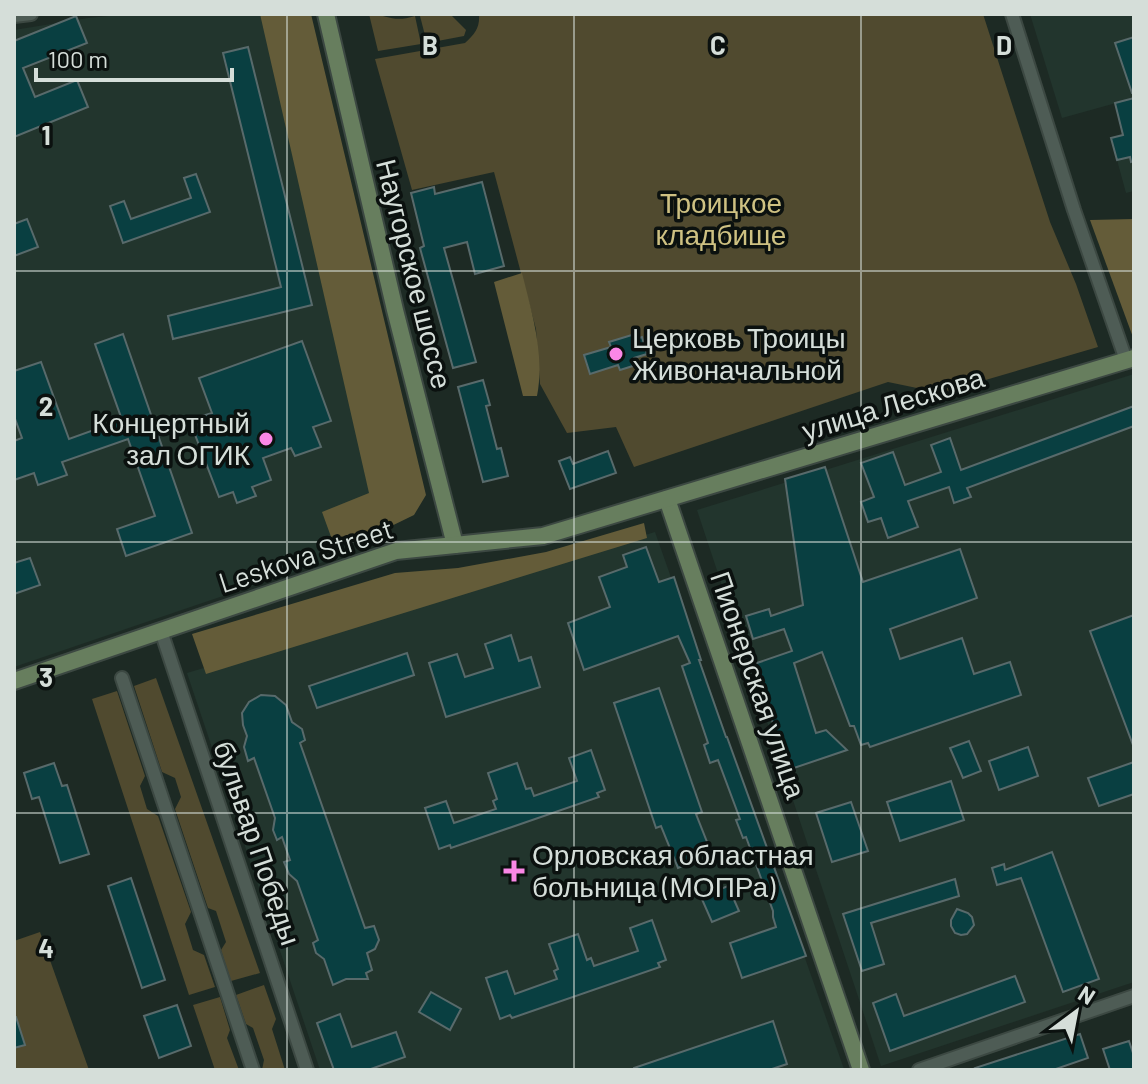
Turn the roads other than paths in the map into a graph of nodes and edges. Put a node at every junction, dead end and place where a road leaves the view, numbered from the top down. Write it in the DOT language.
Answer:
graph roads {
  1 [pos="31,14"];
  2 [pos="326,14"];
  3 [pos="1012,14"];
  4 [pos="14,16"];
  5 [pos="1130,359"];
  6 [pos="667,499"];
  7 [pos="455,545"];
  8 [pos="161,631"];
  9 [pos="122,678"];
  10 [pos="14,681"];
  11 [pos="1134,996"];
  12 [pos="253,1070"];
  13 [pos="307,1070"];
  14 [pos="861,1070"];
  15 [pos="919,1070"];
  1 -- 4 [label="street"];
  2 -- 7 [label="main road, Наугорское шоссе"];
  3 -- 5 [label="street"];
  5 -- 6 [label="main road, улица Лескова"];
  6 -- 7 [label="main road, Leskova Street"];
  6 -- 14 [label="main road, Пионерская улица"];
  7 -- 8 [label="main road, Leskova Street"];
  8 -- 10 [label="main road, Leskova Street"];
  8 -- 13 [label="street, бульвар Победы"];
  9 -- 12 [label="street"];
  11 -- 15 [label="street"];
}
